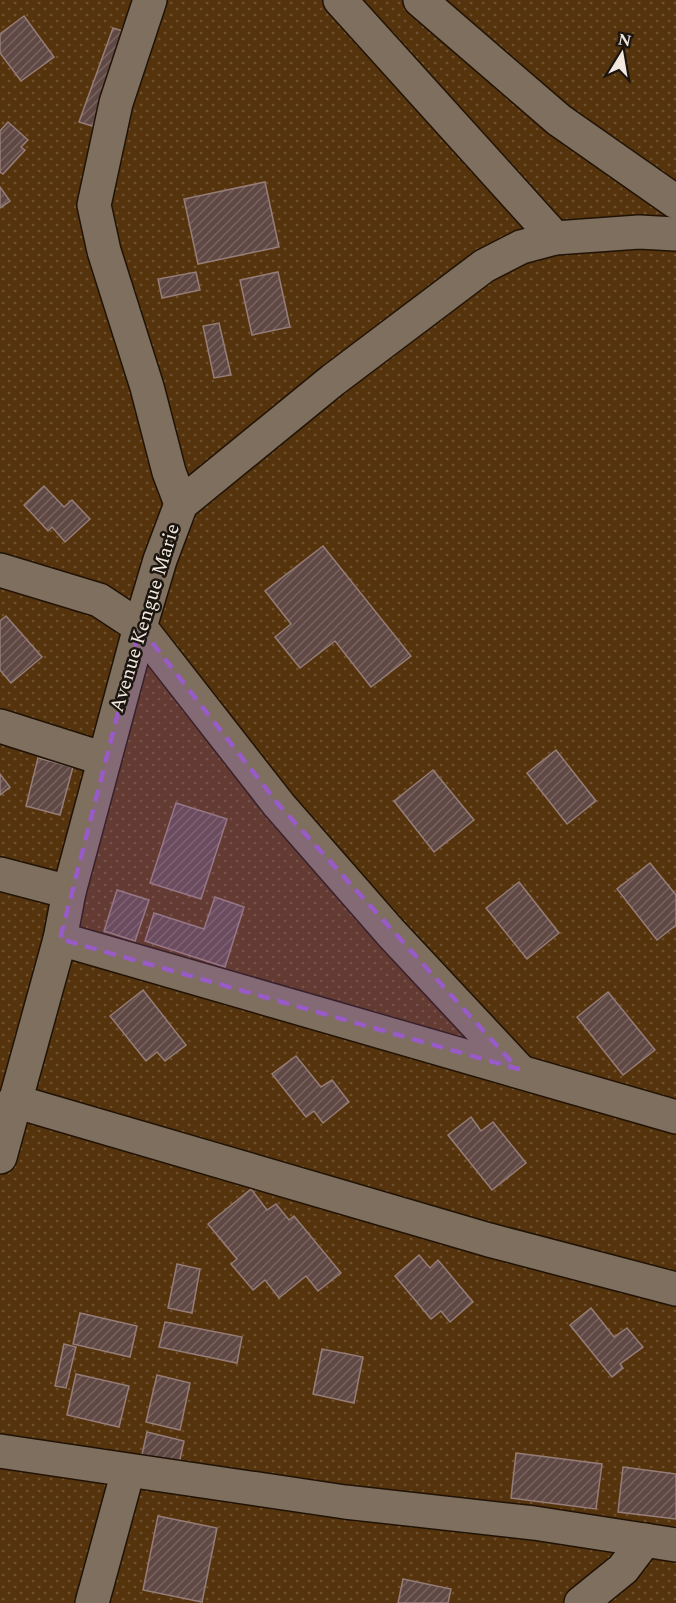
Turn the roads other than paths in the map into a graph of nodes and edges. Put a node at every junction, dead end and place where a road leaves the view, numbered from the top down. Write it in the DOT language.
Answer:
graph roads {
  1 [pos="150,0"];
  2 [pos="340,0"];
  3 [pos="420,0"];
  4 [pos="676,202"];
  5 [pos="676,234"];
  6 [pos="555,238"];
  7 [pos="181,504"];
  8 [pos="0,570"];
  9 [pos="140,627"];
  10 [pos="0,726"];
  11 [pos="104,759"];
  12 [pos="0,874"];
  13 [pos="69,892"];
  14 [pos="60,939"];
  15 [pos="14,1047"];
  16 [pos="518,1069"];
  17 [pos="14,1101"];
  18 [pos="676,1117"];
  19 [pos="0,1157"];
  20 [pos="676,1289"];
  21 [pos="0,1451"];
  22 [pos="128,1471"];
  23 [pos="661,1543"];
  24 [pos="92,1603"];
  25 [pos="581,1603"];
  1 -- 7 [label="street"];
  2 -- 6 [label="street"];
  3 -- 4 [label="street"];
  5 -- 6 [label="street, Avenue Kengue Marie"];
  6 -- 7 [label="street, Avenue Kengue Marie"];
  7 -- 9 [label="street, Avenue Kengue Marie"];
  8 -- 9 [label="street"];
  9 -- 11 [label="street, Avenue Kengue Marie"];
  9 -- 16 [label="street"];
  10 -- 11 [label="street"];
  11 -- 13 [label="street, Avenue Kengue Marie"];
  12 -- 13 [label="street"];
  13 -- 14 [label="street, Avenue Kengue Marie"];
  14 -- 15 [label="street, Avenue Kengue Marie"];
  14 -- 16 [label="street"];
  15 -- 17 [label="street, Avenue Kengue Marie"];
  16 -- 18 [label="street"];
  17 -- 19 [label="street, Avenue Kengue Marie"];
  17 -- 20 [label="street"];
  21 -- 22 [label="street"];
  22 -- 23 [label="street"];
  22 -- 24 [label="street"];
  23 -- 25 [label="street"];
}
